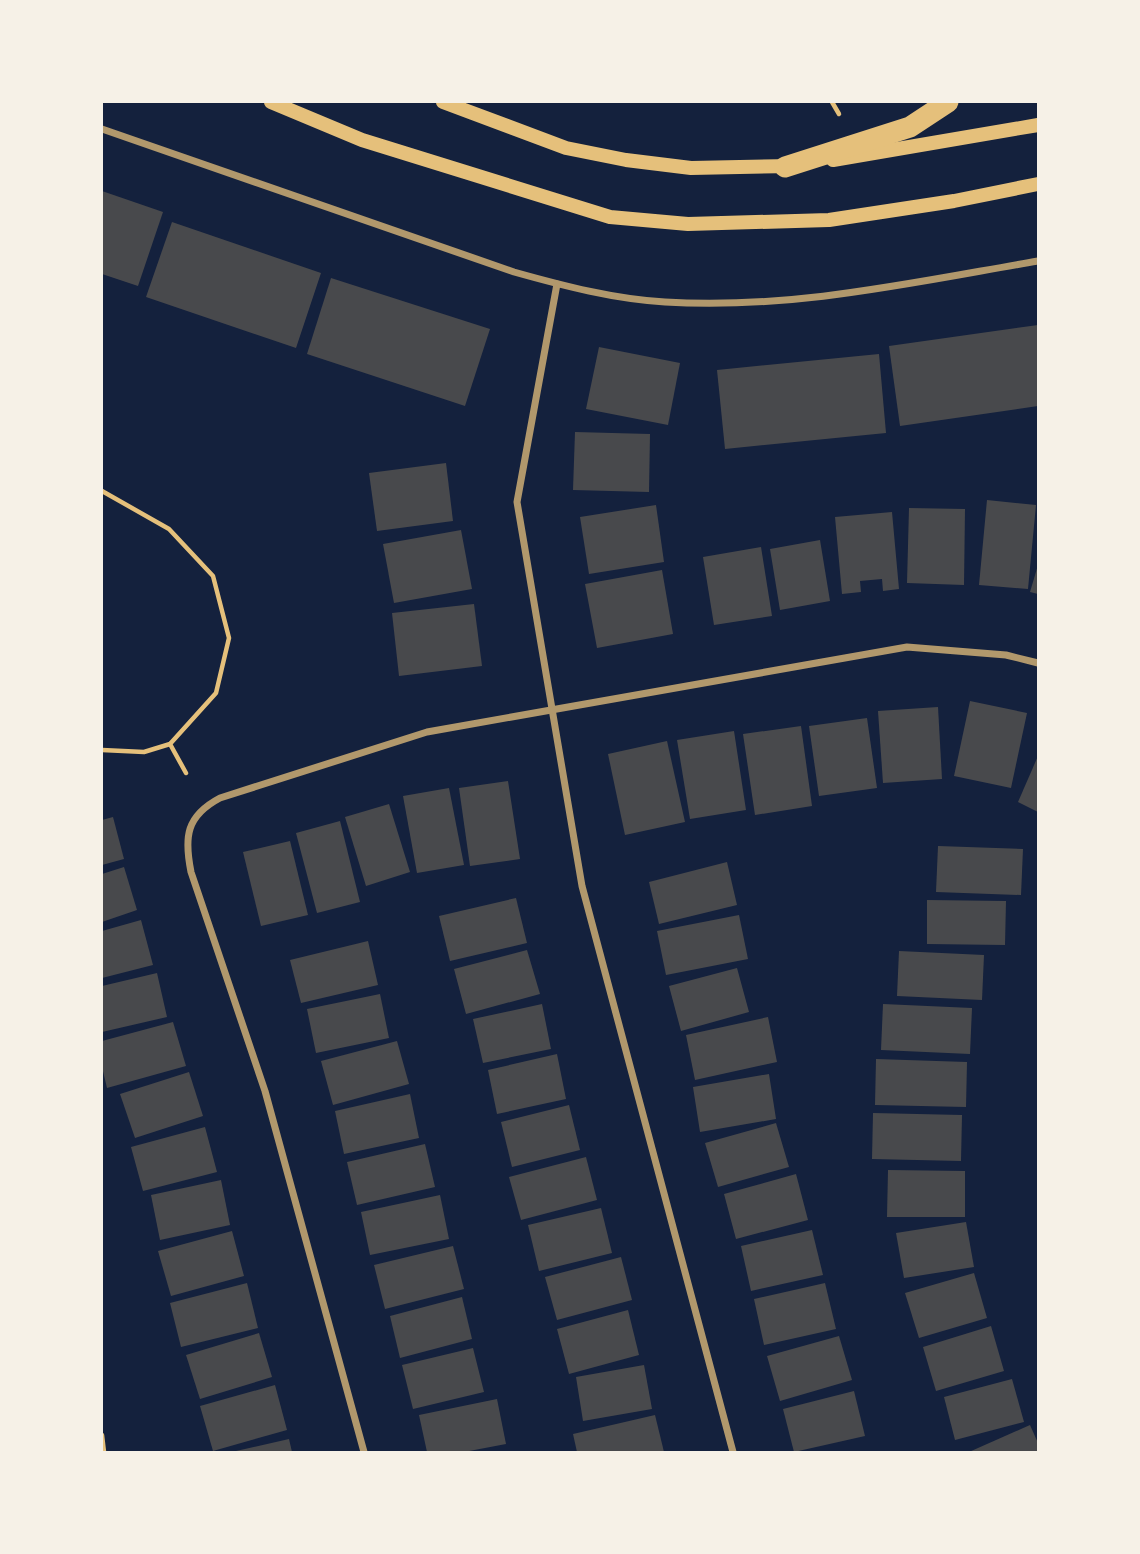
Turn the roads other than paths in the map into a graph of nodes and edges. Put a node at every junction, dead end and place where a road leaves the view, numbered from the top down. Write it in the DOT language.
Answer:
graph roads {
  1 [pos="271,102"];
  2 [pos="443,102"];
  3 [pos="948,102"];
  4 [pos="1038,125"];
  5 [pos="102,129"];
  6 [pos="785,167"];
  7 [pos="1038,184"];
  8 [pos="1038,261"];
  9 [pos="557,284"];
  10 [pos="1038,663"];
  11 [pos="553,711"];
  12 [pos="364,1452"];
  13 [pos="733,1452"];
  1 -- 7 [label="main road"];
  2 -- 6 [label="main road"];
  3 -- 6 [label="highway"];
  4 -- 6 [label="main road"];
  5 -- 9 [label="street"];
  8 -- 9 [label="street"];
  9 -- 11 [label="street"];
  10 -- 11 [label="street"];
  11 -- 12 [label="street"];
  11 -- 13 [label="street"];
}
